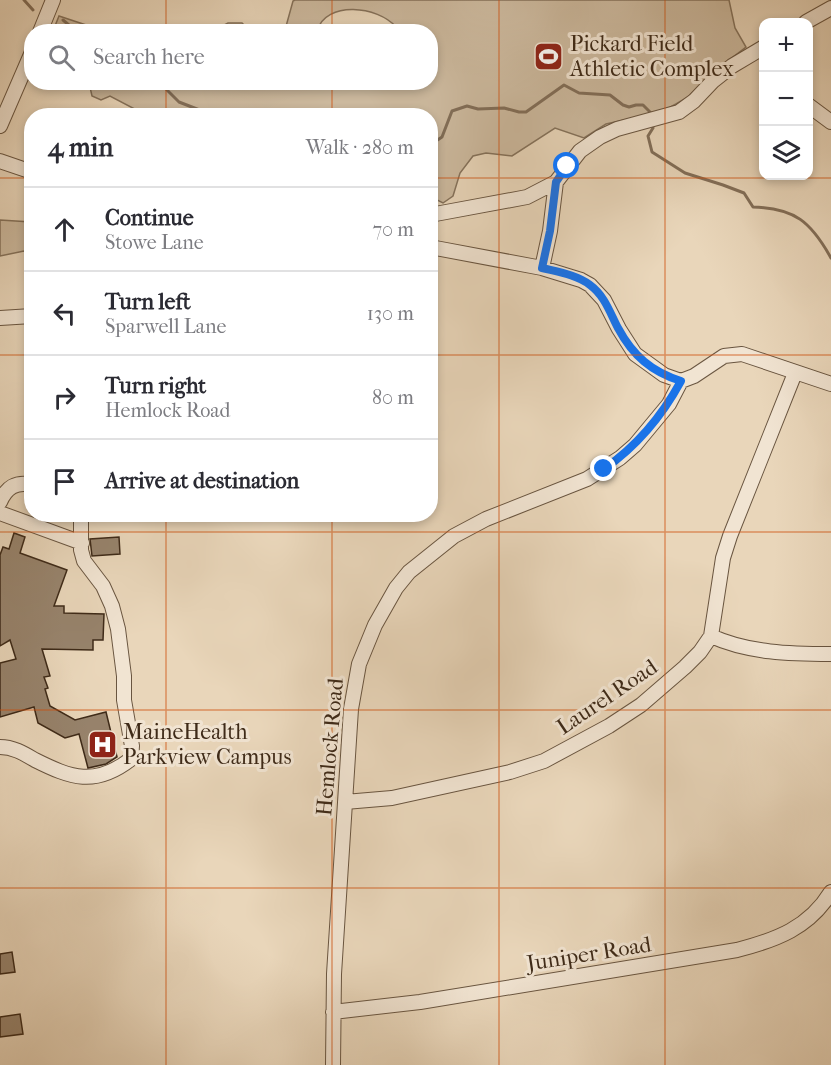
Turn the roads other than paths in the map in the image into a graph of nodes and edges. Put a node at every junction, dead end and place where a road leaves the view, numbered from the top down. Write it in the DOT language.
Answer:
graph roads {
  1 [pos="53,0"];
  2 [pos="831,8"];
  3 [pos="813,18"];
  4 [pos="43,24"];
  5 [pos="759,50"];
  6 [pos="24,70"];
  7 [pos="813,109"];
  8 [pos="831,122"];
  9 [pos="0,126"];
  10 [pos="0,160"];
  11 [pos="24,169"];
  12 [pos="556,182"];
  13 [pos="438,214"];
  14 [pos="438,248"];
  15 [pos="542,268"];
  16 [pos="24,316"];
  17 [pos="0,318"];
  18 [pos="795,373"];
  19 [pos="681,381"];
  20 [pos="831,384"];
  21 [pos="24,485"];
  22 [pos="0,502"];
  23 [pos="0,513"];
  24 [pos="24,522"];
  25 [pos="25,522"];
  26 [pos="81,522"];
  27 [pos="82,543"];
  28 [pos="711,636"];
  29 [pos="831,654"];
  30 [pos="0,747"];
  31 [pos="345,802"];
  32 [pos="831,892"];
  33 [pos="333,1012"];
  34 [pos="333,1065"];
  1 -- 4 [label="street"];
  2 -- 3 [label="street"];
  5 -- 12 [label="street"];
  6 -- 9 [label="street"];
  7 -- 8 [label="street"];
  10 -- 11 [label="street"];
  12 -- 13 [label="street"];
  12 -- 15 [label="street"];
  14 -- 15 [label="street"];
  15 -- 19 [label="street"];
  16 -- 17 [label="street"];
  18 -- 19 [label="street"];
  18 -- 20 [label="street"];
  18 -- 28 [label="street, Laurel Road"];
  19 -- 31 [label="street, Hemlock Road"];
  21 -- 22 [label="street"];
  23 -- 24 [label="street"];
  25 -- 27 [label="street"];
  26 -- 27 [label="street"];
  27 -- 30 [label="street"];
  28 -- 29 [label="street"];
  28 -- 31 [label="street, Laurel Road"];
  31 -- 33 [label="street, Hemlock Road"];
  32 -- 33 [label="street, Juniper Road"];
  33 -- 34 [label="street, Hemlock Road"];
}
